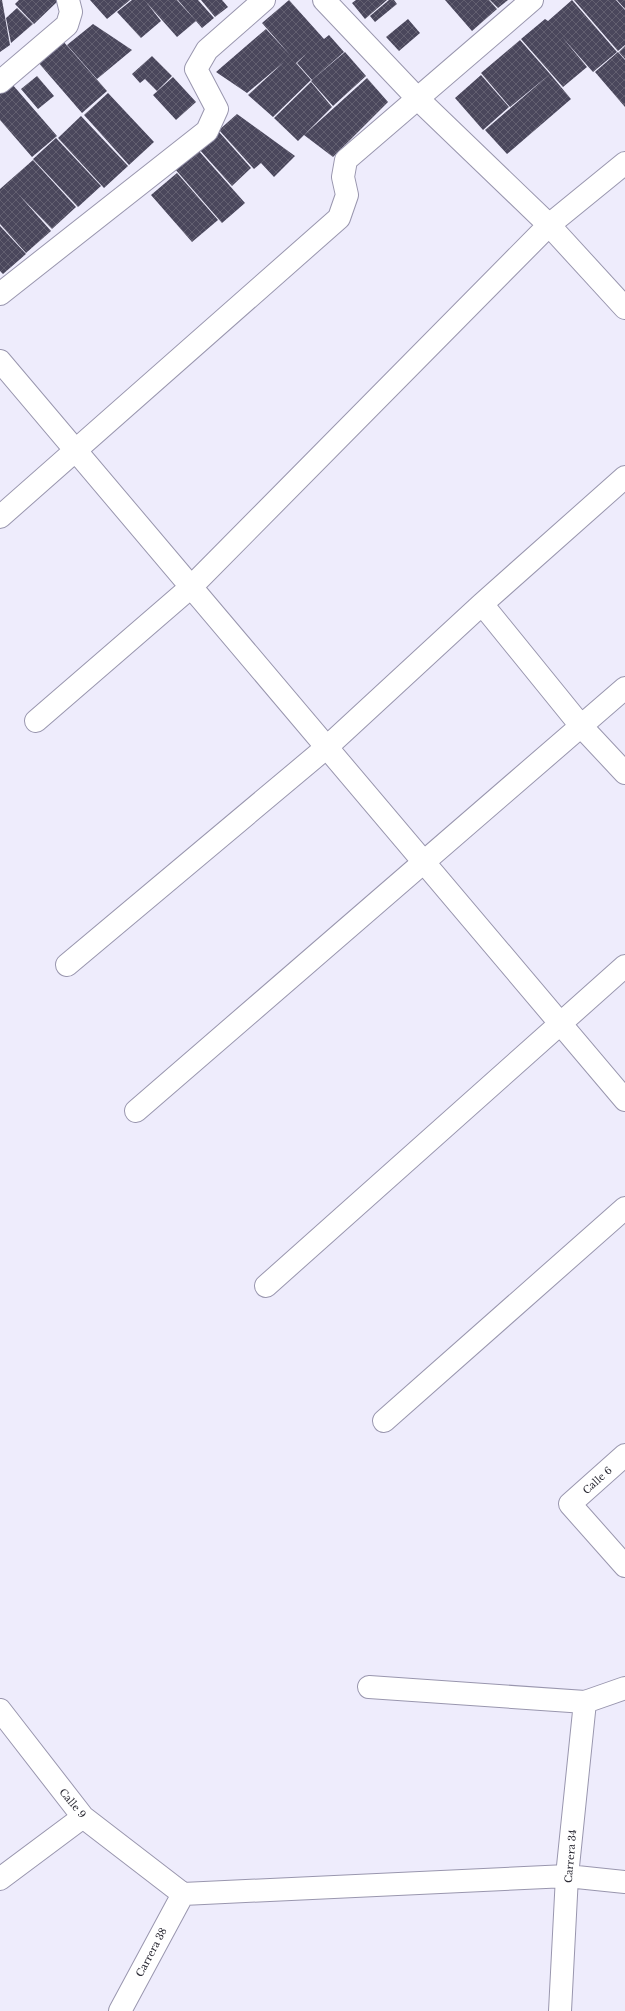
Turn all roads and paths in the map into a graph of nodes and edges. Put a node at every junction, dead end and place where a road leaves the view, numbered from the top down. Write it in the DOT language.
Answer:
graph roads {
  1 [pos="68,0"];
  2 [pos="264,0"];
  3 [pos="324,0"];
  4 [pos="532,0"];
  5 [pos="0,82"];
  6 [pos="418,99"];
  7 [pos="625,163"];
  8 [pos="550,225"];
  9 [pos="0,294"];
  10 [pos="625,308"];
  11 [pos="0,361"];
  12 [pos="76,451"];
  13 [pos="625,477"];
  14 [pos="0,517"];
  15 [pos="191,587"];
  16 [pos="482,604"];
  17 [pos="625,688"];
  18 [pos="36,721"];
  19 [pos="581,726"];
  20 [pos="327,747"];
  21 [pos="625,773"];
  22 [pos="424,863"];
  23 [pos="67,965"];
  24 [pos="625,966"];
  25 [pos="560,1024"];
  26 [pos="625,1100"];
  27 [pos="136,1111"];
  28 [pos="625,1208"];
  29 [pos="266,1286"];
  30 [pos="384,1420"];
  31 [pos="625,1455"];
  32 [pos="625,1566"];
  33 [pos="369,1687"];
  34 [pos="625,1688"];
  35 [pos="585,1702"];
  36 [pos="0,1710"];
  37 [pos="83,1817"];
  38 [pos="568,1876"];
  39 [pos="0,1879"];
  40 [pos="625,1882"];
  41 [pos="183,1894"];
  42 [pos="120,2011"];
  43 [pos="560,2011"];
  1 -- 5 [label="street"];
  2 -- 9 [label="street"];
  3 -- 6 [label="street"];
  4 -- 6 [label="street"];
  6 -- 8 [label="street"];
  6 -- 12 [label="street"];
  7 -- 8 [label="street"];
  8 -- 10 [label="street"];
  8 -- 15 [label="street"];
  11 -- 12 [label="street"];
  12 -- 14 [label="street"];
  12 -- 15 [label="street"];
  13 -- 16 [label="street"];
  15 -- 18 [label="street"];
  15 -- 20 [label="street"];
  16 -- 19 [label="street"];
  16 -- 20 [label="street"];
  17 -- 19 [label="street"];
  19 -- 21 [label="street"];
  19 -- 22 [label="street"];
  20 -- 22 [label="street"];
  20 -- 23 [label="street"];
  22 -- 25 [label="street"];
  22 -- 27 [label="street"];
  24 -- 25 [label="street"];
  25 -- 26 [label="street"];
  25 -- 29 [label="street"];
  28 -- 30 [label="street"];
  31 -- 32 [label="street, Calle 6"];
  33 -- 35 [label="street"];
  34 -- 35 [label="street"];
  35 -- 38 [label="street, Carrera 34"];
  36 -- 37 [label="street, Calle 9"];
  37 -- 39 [label="street"];
  37 -- 41 [label="street, Calle 9"];
  38 -- 40 [label="street"];
  38 -- 41 [label="street"];
  38 -- 43 [label="street, Carrera 34"];
  41 -- 42 [label="street, Carrera 38"];
}
